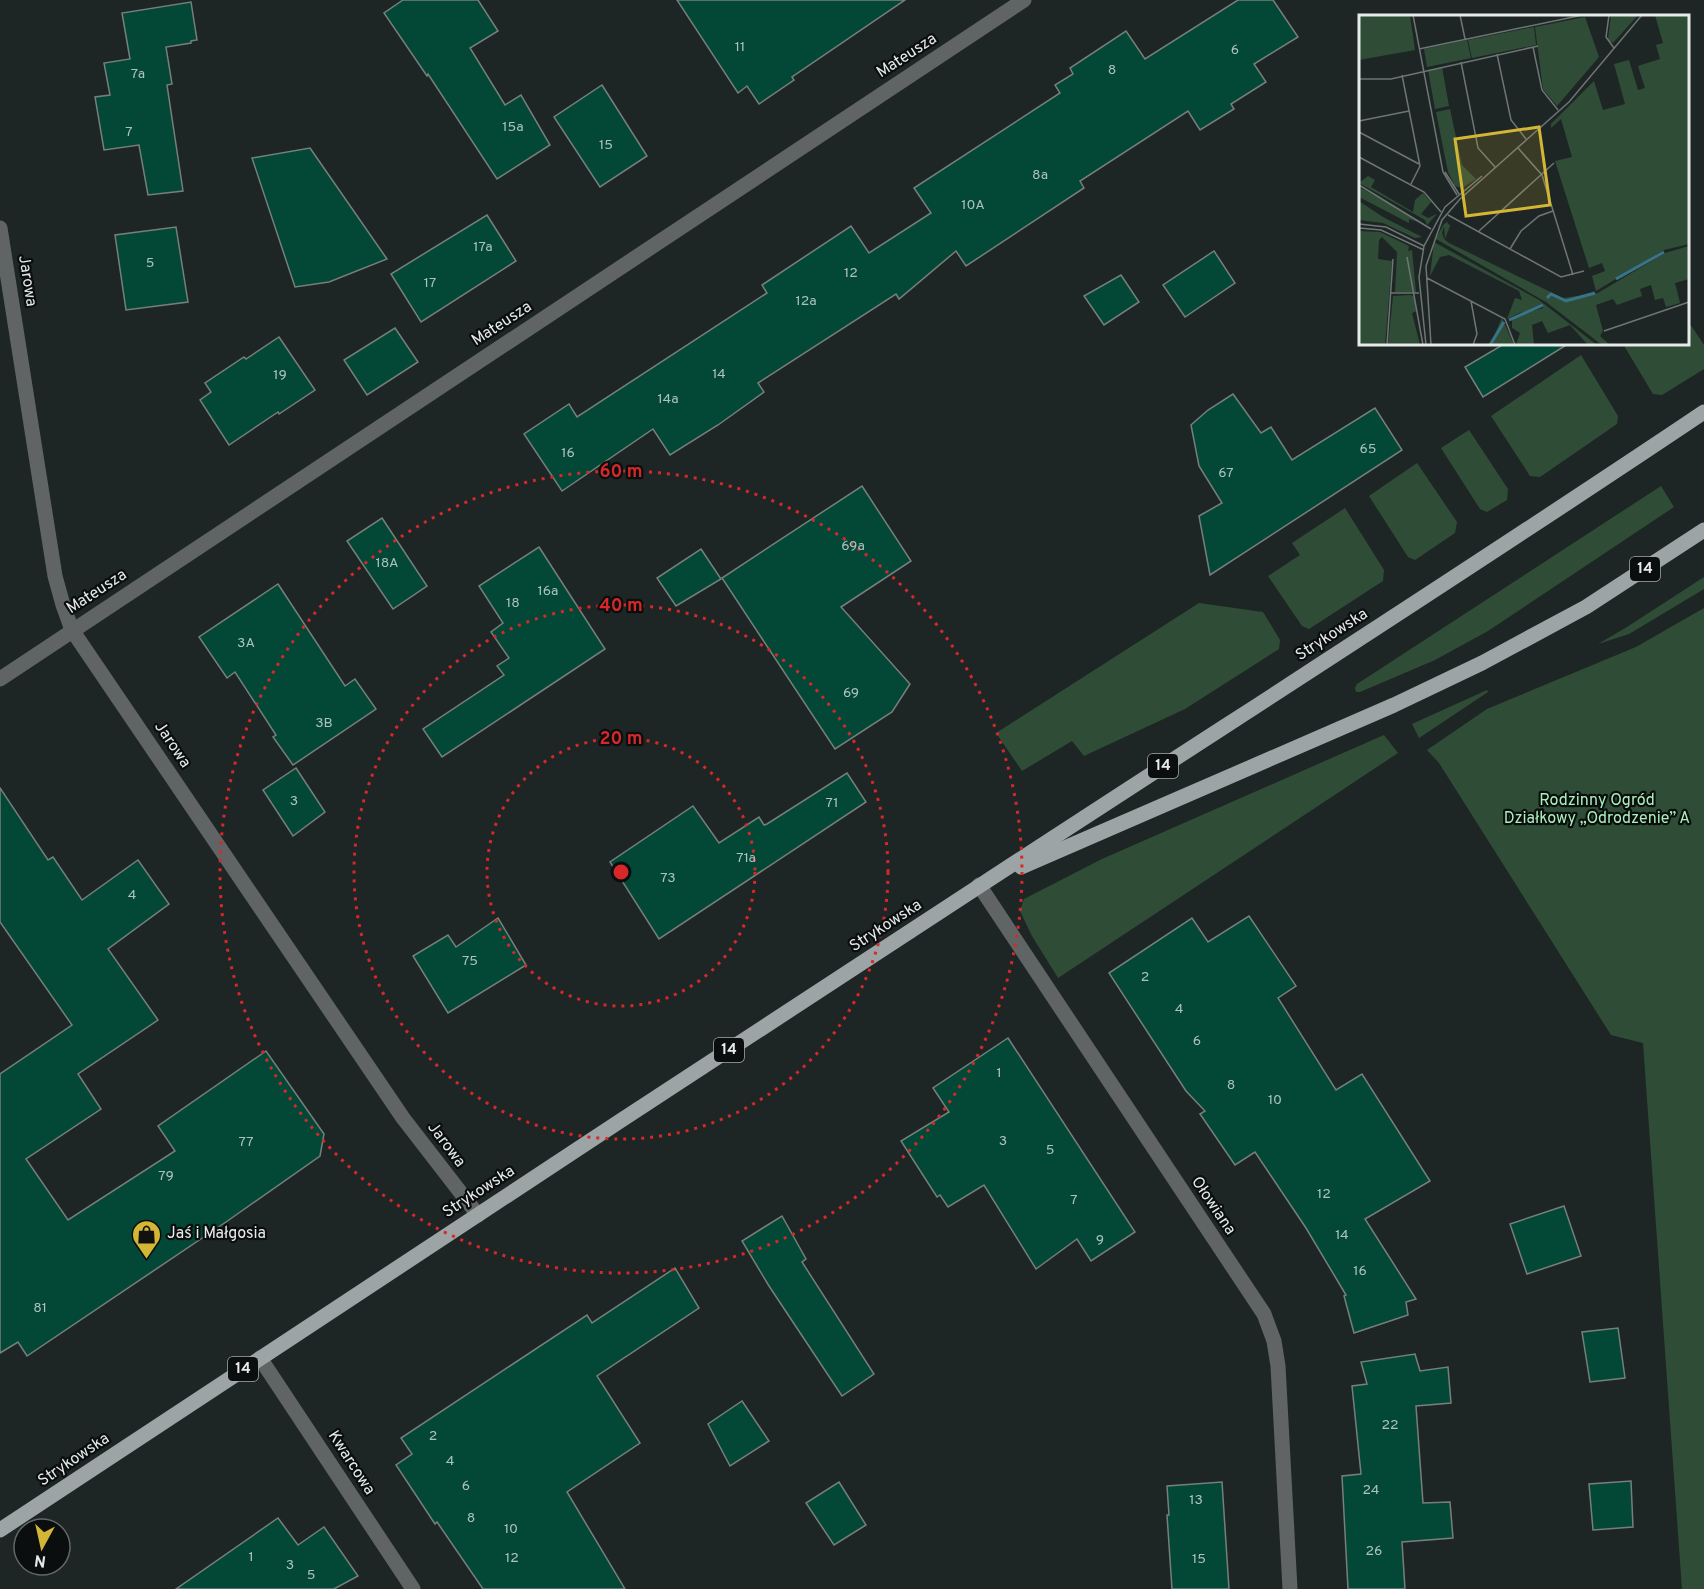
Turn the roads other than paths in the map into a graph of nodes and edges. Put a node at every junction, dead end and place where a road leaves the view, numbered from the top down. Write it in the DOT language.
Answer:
graph roads {
  1 [pos="1024,0"];
  2 [pos="0,228"];
  3 [pos="1704,412"];
  4 [pos="1704,530"];
  5 [pos="72,630"];
  6 [pos="0,679"];
  7 [pos="979,885"];
  8 [pos="478,1215"];
  9 [pos="260,1358"];
  10 [pos="0,1530"];
  11 [pos="413,1589"];
  12 [pos="1290,1589"];
  1 -- 5 [label="street, Mateusza"];
  2 -- 5 [label="street, Jarowa"];
  3 -- 7 [label="main road, Strykowska / 14"];
  4 -- 7 [label="main road, Strykowska / 14"];
  5 -- 6 [label="street, Mateusza"];
  5 -- 8 [label="street, Jarowa"];
  7 -- 8 [label="main road, Strykowska / 14"];
  7 -- 12 [label="street, Ołowiana"];
  8 -- 9 [label="main road, Strykowska / 14"];
  9 -- 10 [label="main road, Strykowska / 14"];
  9 -- 11 [label="street, Kwarcowa"];
}
